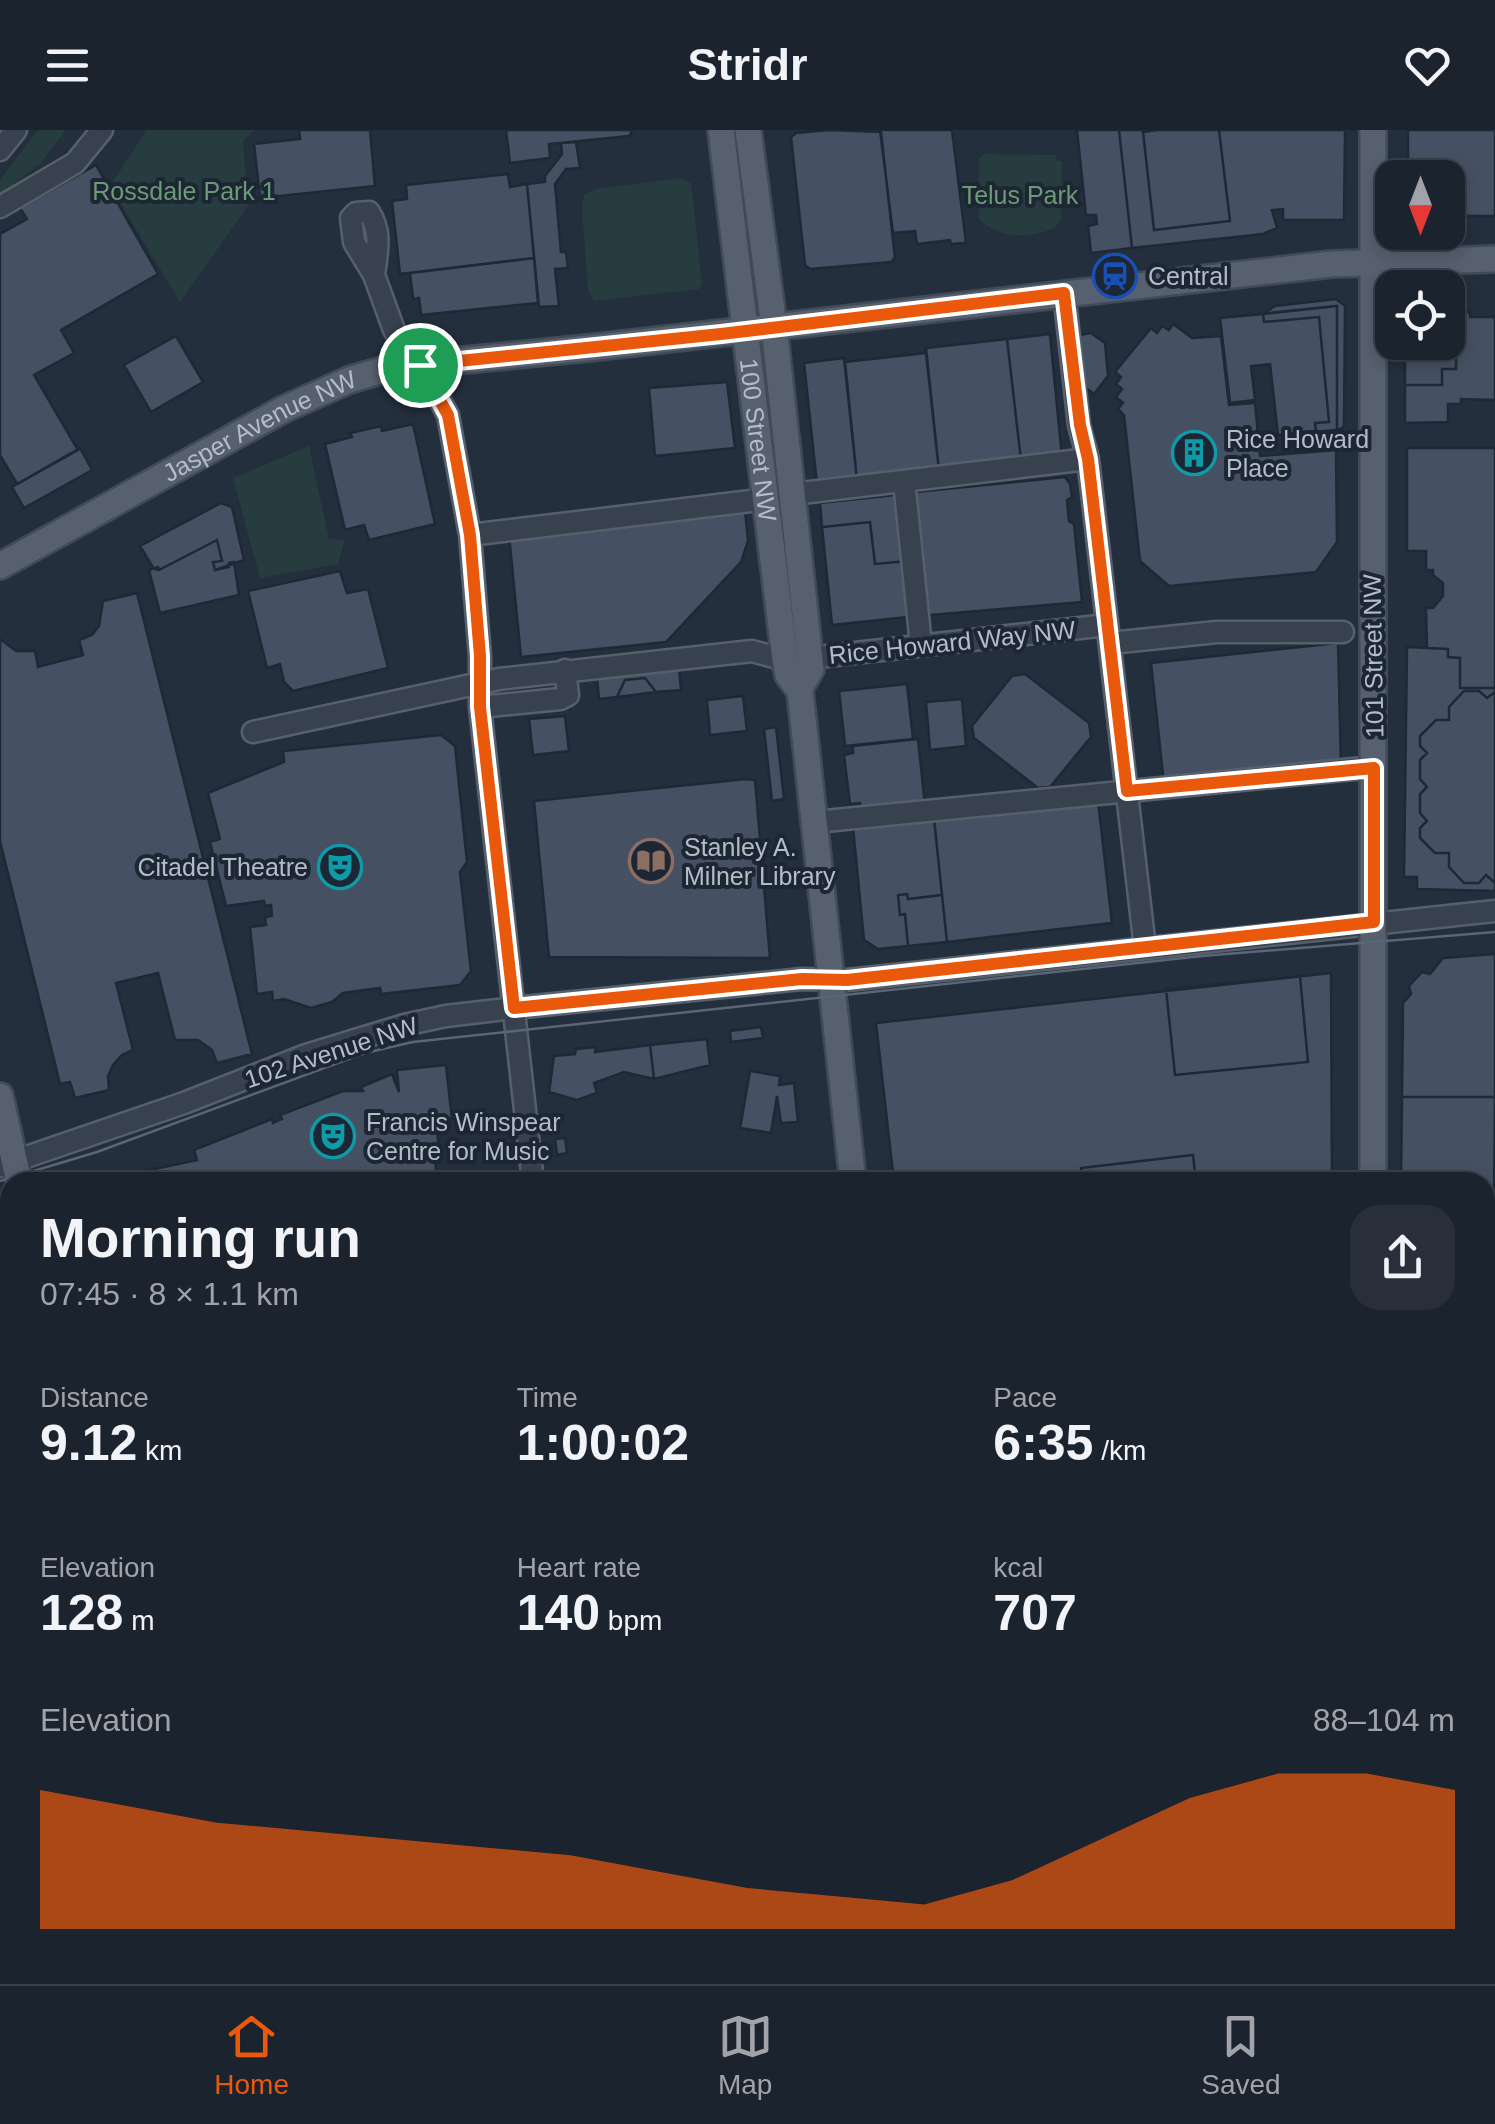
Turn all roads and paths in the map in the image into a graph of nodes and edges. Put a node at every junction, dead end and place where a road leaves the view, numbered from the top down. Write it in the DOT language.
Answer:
graph roads {
  1 [pos="16,130"];
  2 [pos="102,130"];
  3 [pos="722,130"];
  4 [pos="748,130"];
  5 [pos="1373,130"];
  6 [pos="0,150"];
  7 [pos="0,207"];
  8 [pos="1495,259"];
  9 [pos="1372,260"];
  10 [pos="374,274"];
  11 [pos="1064,293"];
  12 [pos="774,327"];
  13 [pos="747,330"];
  14 [pos="420,365"];
  15 [pos="1088,459"];
  16 [pos="904,481"];
  17 [pos="793,494"];
  18 [pos="767,499"];
  19 [pos="470,535"];
  20 [pos="0,566"];
  21 [pos="1343,632"];
  22 [pos="1109,634"];
  23 [pos="921,645"];
  24 [pos="798,659"];
  25 [pos="565,670"];
  26 [pos="480,682"];
  27 [pos="480,707"];
  28 [pos="253,732"];
  29 [pos="1374,768"];
  30 [pos="1127,791"];
  31 [pos="814,822"];
  32 [pos="1495,912"];
  33 [pos="1374,922"];
  34 [pos="1144,948"];
  35 [pos="831,980"];
  36 [pos="514,1008"];
  37 [pos="0,1096"];
  38 [pos="11,1170"];
  39 [pos="533,1172"];
  40 [pos="852,1172"];
  41 [pos="1373,1172"];
  1 -- 6 [label="street"];
  2 -- 7 [label="street"];
  3 -- 13 [label="main road, 100 Street NW"];
  4 -- 12 [label="main road, 100 Street NW"];
  5 -- 9 [label="main road, 101 Street NW"];
  8 -- 9 [label="main road, Jasper Avenue NW"];
  9 -- 11 [label="main road, Jasper Avenue NW"];
  9 -- 29 [label="main road, 101 Street NW"];
  10 -- 14 [label="street"];
  11 -- 12 [label="main road, Jasper Avenue NW"];
  11 -- 15 [label="street, Rice Howard Way NW"];
  12 -- 13 [label="main road, Jasper Avenue NW"];
  12 -- 17 [label="main road, 100 Street NW"];
  13 -- 14 [label="main road, Jasper Avenue NW"];
  13 -- 18 [label="main road, 100 Street NW"];
  14 -- 19 [label="street"];
  14 -- 20 [label="main road, Jasper Avenue NW"];
  15 -- 16 [label="street"];
  15 -- 22 [label="street, Rice Howard Way NW"];
  16 -- 17 [label="street"];
  16 -- 23 [label="street"];
  17 -- 24 [label="main road, 100 Street NW"];
  18 -- 19 [label="street"];
  18 -- 24 [label="main road, 100 Street NW"];
  19 -- 26 [label="street"];
  21 -- 22 [label="street, Rice Howard Way NW"];
  22 -- 23 [label="street, Rice Howard Way NW"];
  22 -- 30 [label="street, Rice Howard Way NW"];
  23 -- 24 [label="street, Rice Howard Way NW"];
  24 -- 25 [label="street, Rice Howard Way NW"];
  24 -- 31 [label="main road, 100 Street NW"];
  25 -- 26 [label="street, Rice Howard Way NW"];
  25 -- 27 [label="street"];
  26 -- 27 [label="street"];
  26 -- 28 [label="street, Rice Howard Way NW"];
  27 -- 36 [label="street"];
  29 -- 30 [label="street"];
  29 -- 33 [label="main road, 101 Street NW"];
  30 -- 31 [label="street"];
  30 -- 34 [label="street, Rice Howard Way NW"];
  31 -- 35 [label="main road, 100 Street NW"];
  32 -- 33 [label="street, 102 Avenue NW"];
  33 -- 34 [label="street, 102 Avenue NW"];
  33 -- 41 [label="main road, 101 Street NW"];
  34 -- 35 [label="street, 102 Avenue NW"];
  35 -- 36 [label="street, 102 Avenue NW"];
  35 -- 40 [label="main road, 100 Street NW"];
  36 -- 38 [label="street, 102 Avenue NW"];
  36 -- 39 [label="street"];
  37 -- 38 [label="main road"];
}
